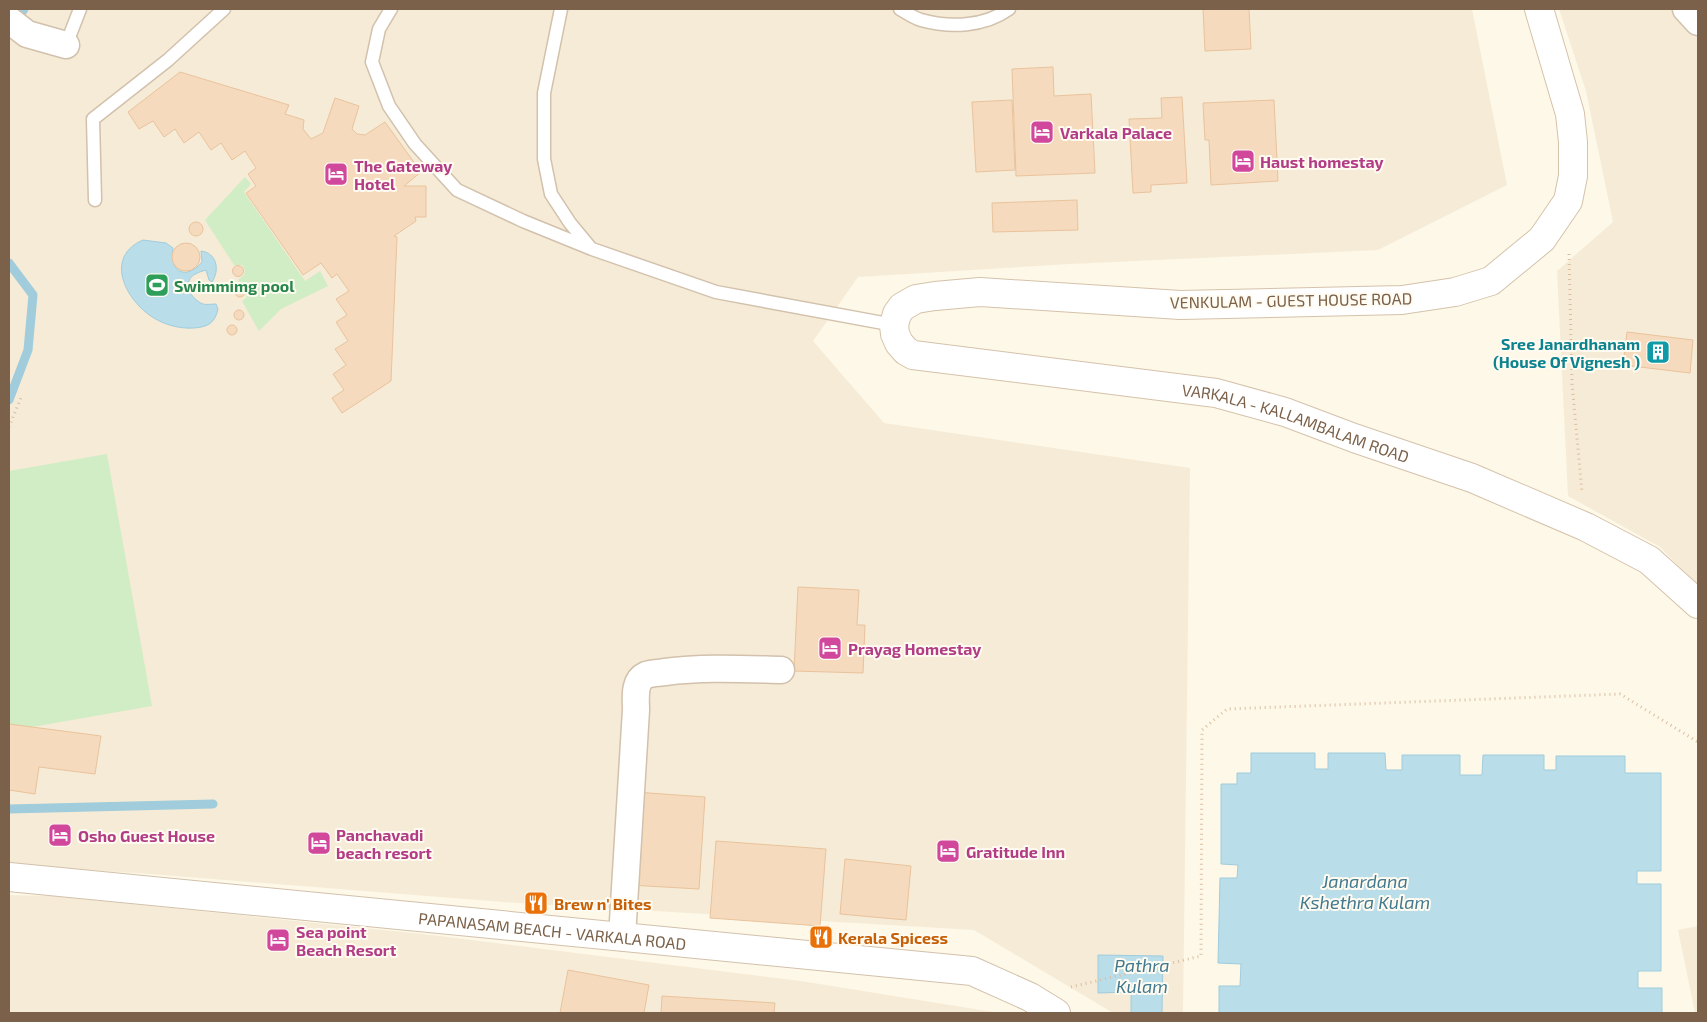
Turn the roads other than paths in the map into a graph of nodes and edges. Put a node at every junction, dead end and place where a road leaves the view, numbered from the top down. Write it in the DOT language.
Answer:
graph roads {
  1 [pos="80,9"];
  2 [pos="224,9"];
  3 [pos="391,9"];
  4 [pos="561,9"];
  5 [pos="900,9"];
  6 [pos="1009,9"];
  7 [pos="1539,9"];
  8 [pos="1686,9"];
  9 [pos="9,20"];
  10 [pos="1698,22"];
  11 [pos="66,45"];
  12 [pos="95,200"];
  13 [pos="592,249"];
  14 [pos="898,316"];
  15 [pos="1698,604"];
  16 [pos="781,670"];
  17 [pos="9,877"];
  18 [pos="622,937"];
  19 [pos="1056,1013"];
  1 -- 11 [label="lane"];
  2 -- 12 [label="lane"];
  3 -- 13 [label="lane"];
  4 -- 13 [label="lane"];
  5 -- 6 [label="lane"];
  7 -- 14 [label="main road, VENKULAM - GUEST HOUSE ROAD"];
  8 -- 10 [label="street"];
  9 -- 11 [label="street"];
  13 -- 14 [label="lane"];
  14 -- 15 [label="main road, VARKALA - KALLAMBALAM ROAD"];
  16 -- 18 [label="street"];
  17 -- 18 [label="main road, PAPANASAM BEACH - VARKALA ROAD"];
  18 -- 19 [label="main road, PAPANASAM BEACH - VARKALA ROAD"];
}
